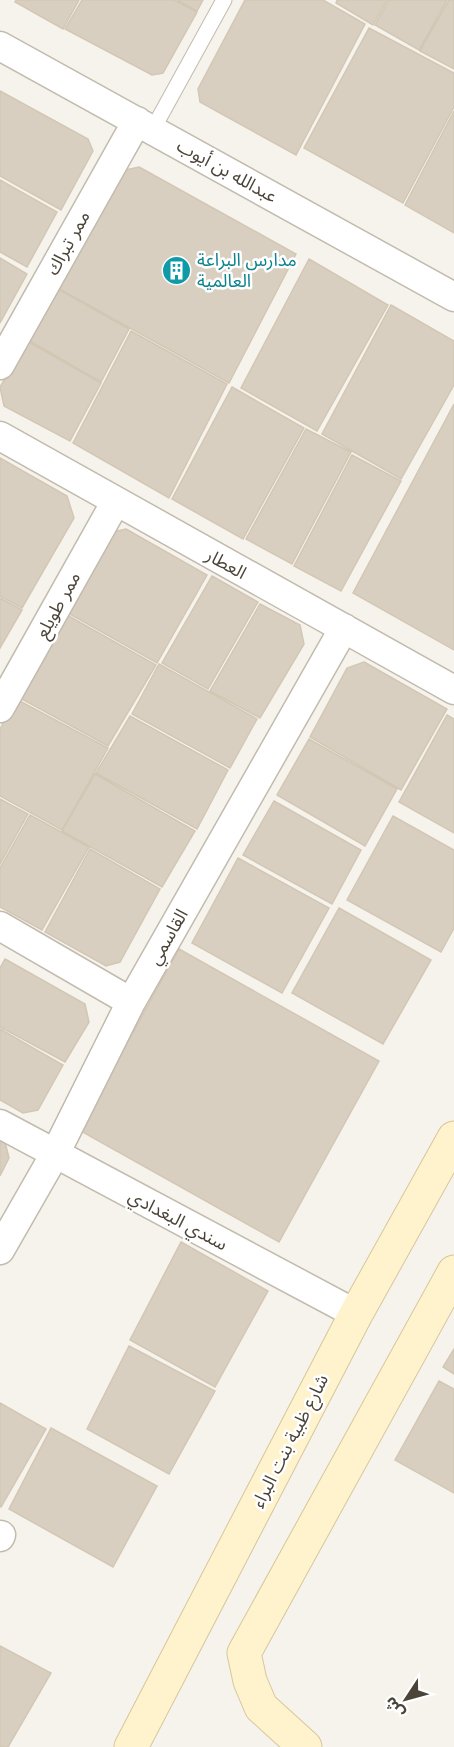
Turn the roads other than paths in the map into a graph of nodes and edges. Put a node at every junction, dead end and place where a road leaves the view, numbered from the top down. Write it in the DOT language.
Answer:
graph roads {
  1 [pos="224,0"];
  2 [pos="0,46"];
  3 [pos="145,125"];
  4 [pos="454,297"];
  5 [pos="0,365"];
  6 [pos="0,436"];
  7 [pos="115,503"];
  8 [pos="344,628"];
  9 [pos="454,690"];
  10 [pos="0,708"];
  11 [pos="0,926"];
  12 [pos="131,1002"];
  13 [pos="0,1124"];
  14 [pos="454,1138"];
  15 [pos="55,1154"];
  16 [pos="0,1250"];
  17 [pos="454,1272"];
  18 [pos="356,1314"];
  19 [pos="130,1747"];
  20 [pos="305,1747"];
  1 -- 3 [label="lane, ممر تبراك"];
  2 -- 3 [label="street, عبدالله بن أيوب"];
  3 -- 4 [label="street, عبدالله بن أيوب"];
  3 -- 5 [label="street, ممر تبراك"];
  6 -- 7 [label="street, العطار"];
  7 -- 8 [label="street, العطار"];
  7 -- 10 [label="street, ممر طويلع"];
  8 -- 9 [label="street, العطار"];
  8 -- 12 [label="street, القاسمي"];
  11 -- 12 [label="street"];
  12 -- 15 [label="street, القاسمي"];
  13 -- 15 [label="street, سندي البغدادي"];
  14 -- 18 [label="street, شارع ظبية بنت البراء"];
  15 -- 16 [label="street, القاسمي"];
  15 -- 18 [label="street, سندي البغدادي"];
  17 -- 20 [label="street"];
  18 -- 19 [label="street, شارع ظبية بنت البراء"];
}
